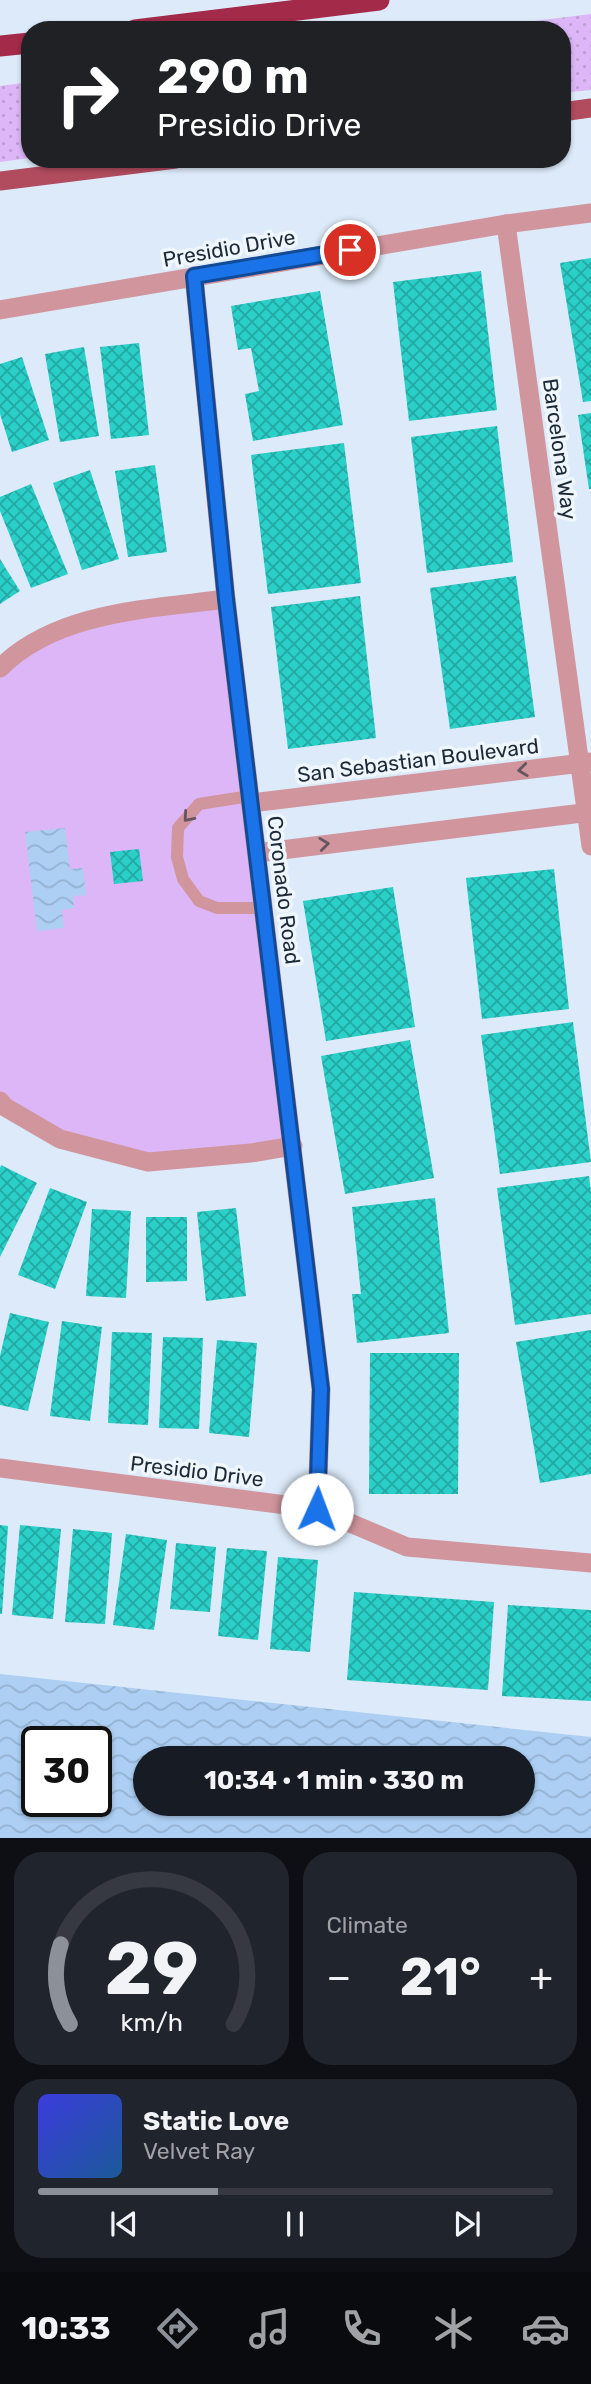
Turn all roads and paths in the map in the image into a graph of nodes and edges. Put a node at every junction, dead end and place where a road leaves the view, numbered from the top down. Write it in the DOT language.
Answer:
graph roads {
  1 [pos="379,0"];
  2 [pos="208,21"];
  3 [pos="21,44"];
  4 [pos="0,46"];
  5 [pos="591,108"];
  6 [pos="571,111"];
  7 [pos="104,168"];
  8 [pos="0,181"];
  9 [pos="591,213"];
  10 [pos="506,224"];
  11 [pos="194,276"];
  12 [pos="0,310"];
  13 [pos="226,599"];
  14 [pos="0,668"];
  15 [pos="586,763"];
  16 [pos="250,799"];
  17 [pos="589,812"];
  18 [pos="591,846"];
  19 [pos="257,853"];
  20 [pos="263,908"];
  21 [pos="0,1101"];
  22 [pos="293,1146"];
  23 [pos="0,1468"];
  24 [pos="317,1509"];
  25 [pos="591,1563"];
  1 -- 2 [label="highway"];
  3 -- 4 [label="highway"];
  5 -- 6 [label="main road"];
  7 -- 8 [label="main road"];
  9 -- 10 [label="street, Presidio Drive"];
  10 -- 11 [label="street, Presidio Drive"];
  10 -- 15 [label="street, Barcelona Way"];
  11 -- 12 [label="street, Presidio Drive"];
  11 -- 13 [label="street, Coronado Road"];
  13 -- 14 [label="street"];
  13 -- 16 [label="street, Coronado Road"];
  15 -- 16 [label="street, San Sebastian Boulevard, one-way"];
  15 -- 17 [label="street, Barcelona Way"];
  16 -- 19 [label="street, Coronado Road"];
  16 -- 20 [label="lane, one-way"];
  17 -- 18 [label="street, Barcelona Way"];
  19 -- 17 [label="street, one-way"];
  19 -- 20 [label="street, Coronado Road"];
  20 -- 22 [label="street, Coronado Road"];
  21 -- 22 [label="street"];
  22 -- 24 [label="street, Coronado Road"];
  23 -- 24 [label="street, Presidio Drive"];
  24 -- 25 [label="street, Presidio Drive"];
}
